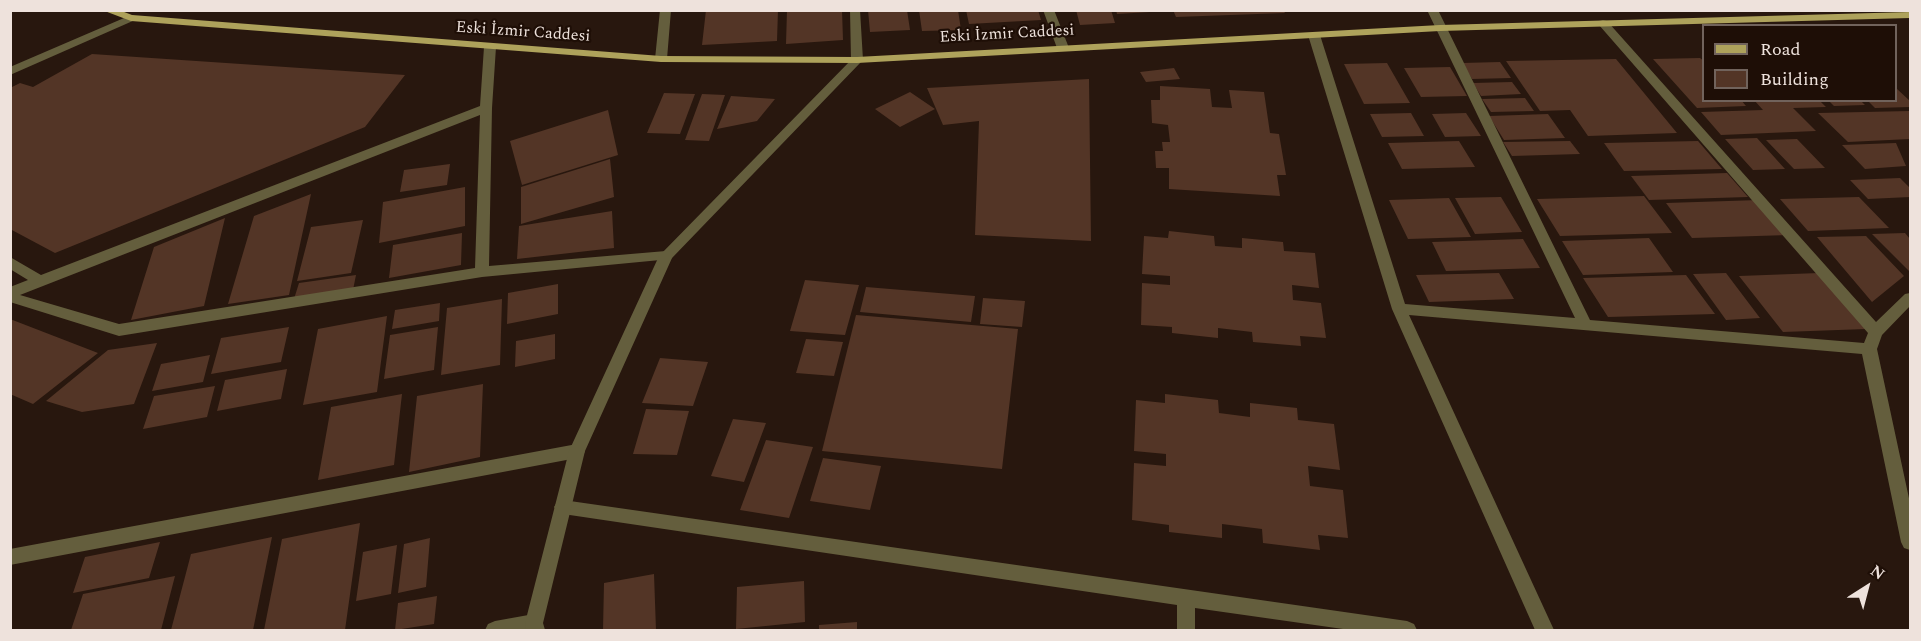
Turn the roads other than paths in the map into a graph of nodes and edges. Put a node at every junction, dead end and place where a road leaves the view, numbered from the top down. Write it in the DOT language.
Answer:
graph roads {
  1 [pos="107,10"];
  2 [pos="666,10"];
  3 [pos="855,10"];
  4 [pos="1048,10"];
  5 [pos="1432,10"];
  6 [pos="1857,13"];
  7 [pos="1911,15"];
  8 [pos="131,18"];
  9 [pos="1603,23"];
  10 [pos="1440,28"];
  11 [pos="1314,35"];
  12 [pos="490,47"];
  13 [pos="1063,48"];
  14 [pos="661,59"];
  15 [pos="857,60"];
  16 [pos="10,72"];
  17 [pos="486,108"];
  18 [pos="666,256"];
  19 [pos="10,262"];
  20 [pos="482,272"];
  21 [pos="39,281"];
  22 [pos="10,295"];
  23 [pos="1911,298"];
  24 [pos="1399,309"];
  25 [pos="1585,324"];
  26 [pos="1876,332"];
  27 [pos="1869,349"];
  28 [pos="577,451"];
  29 [pos="563,507"];
  30 [pos="1911,542"];
  31 [pos="10,557"];
  32 [pos="1186,596"];
  33 [pos="535,627"];
  34 [pos="495,630"];
  35 [pos="1186,630"];
  36 [pos="1407,630"];
  37 [pos="1544,630"];
  1 -- 8 [label="main road, Eski İzmir Caddesi"];
  2 -- 14 [label="street"];
  3 -- 15 [label="street"];
  4 -- 13 [label="street"];
  5 -- 10 [label="street"];
  6 -- 7 [label="main road, Eski İzmir Caddesi"];
  6 -- 9 [label="main road, Eski İzmir Caddesi"];
  8 -- 12 [label="main road, Eski İzmir Caddesi"];
  8 -- 16 [label="street"];
  9 -- 10 [label="main road, Eski İzmir Caddesi"];
  9 -- 26 [label="street"];
  10 -- 11 [label="main road, Eski İzmir Caddesi"];
  10 -- 25 [label="street"];
  11 -- 13 [label="main road, Eski İzmir Caddesi"];
  11 -- 24 [label="street"];
  12 -- 14 [label="main road, Eski İzmir Caddesi"];
  12 -- 17 [label="street"];
  13 -- 15 [label="main road, Eski İzmir Caddesi"];
  14 -- 15 [label="main road, Eski İzmir Caddesi"];
  15 -- 18 [label="street"];
  17 -- 20 [label="street"];
  17 -- 21 [label="street"];
  18 -- 20 [label="street"];
  18 -- 28 [label="street"];
  19 -- 21 [label="street"];
  20 -- 22 [label="street"];
  21 -- 22 [label="street"];
  23 -- 26 [label="street"];
  24 -- 25 [label="street"];
  24 -- 37 [label="street"];
  25 -- 27 [label="street"];
  26 -- 27 [label="street"];
  27 -- 30 [label="street"];
  28 -- 29 [label="street"];
  28 -- 31 [label="street"];
  29 -- 32 [label="street"];
  29 -- 33 [label="street"];
  32 -- 35 [label="street"];
  32 -- 36 [label="street"];
  33 -- 34 [label="street"];
}
